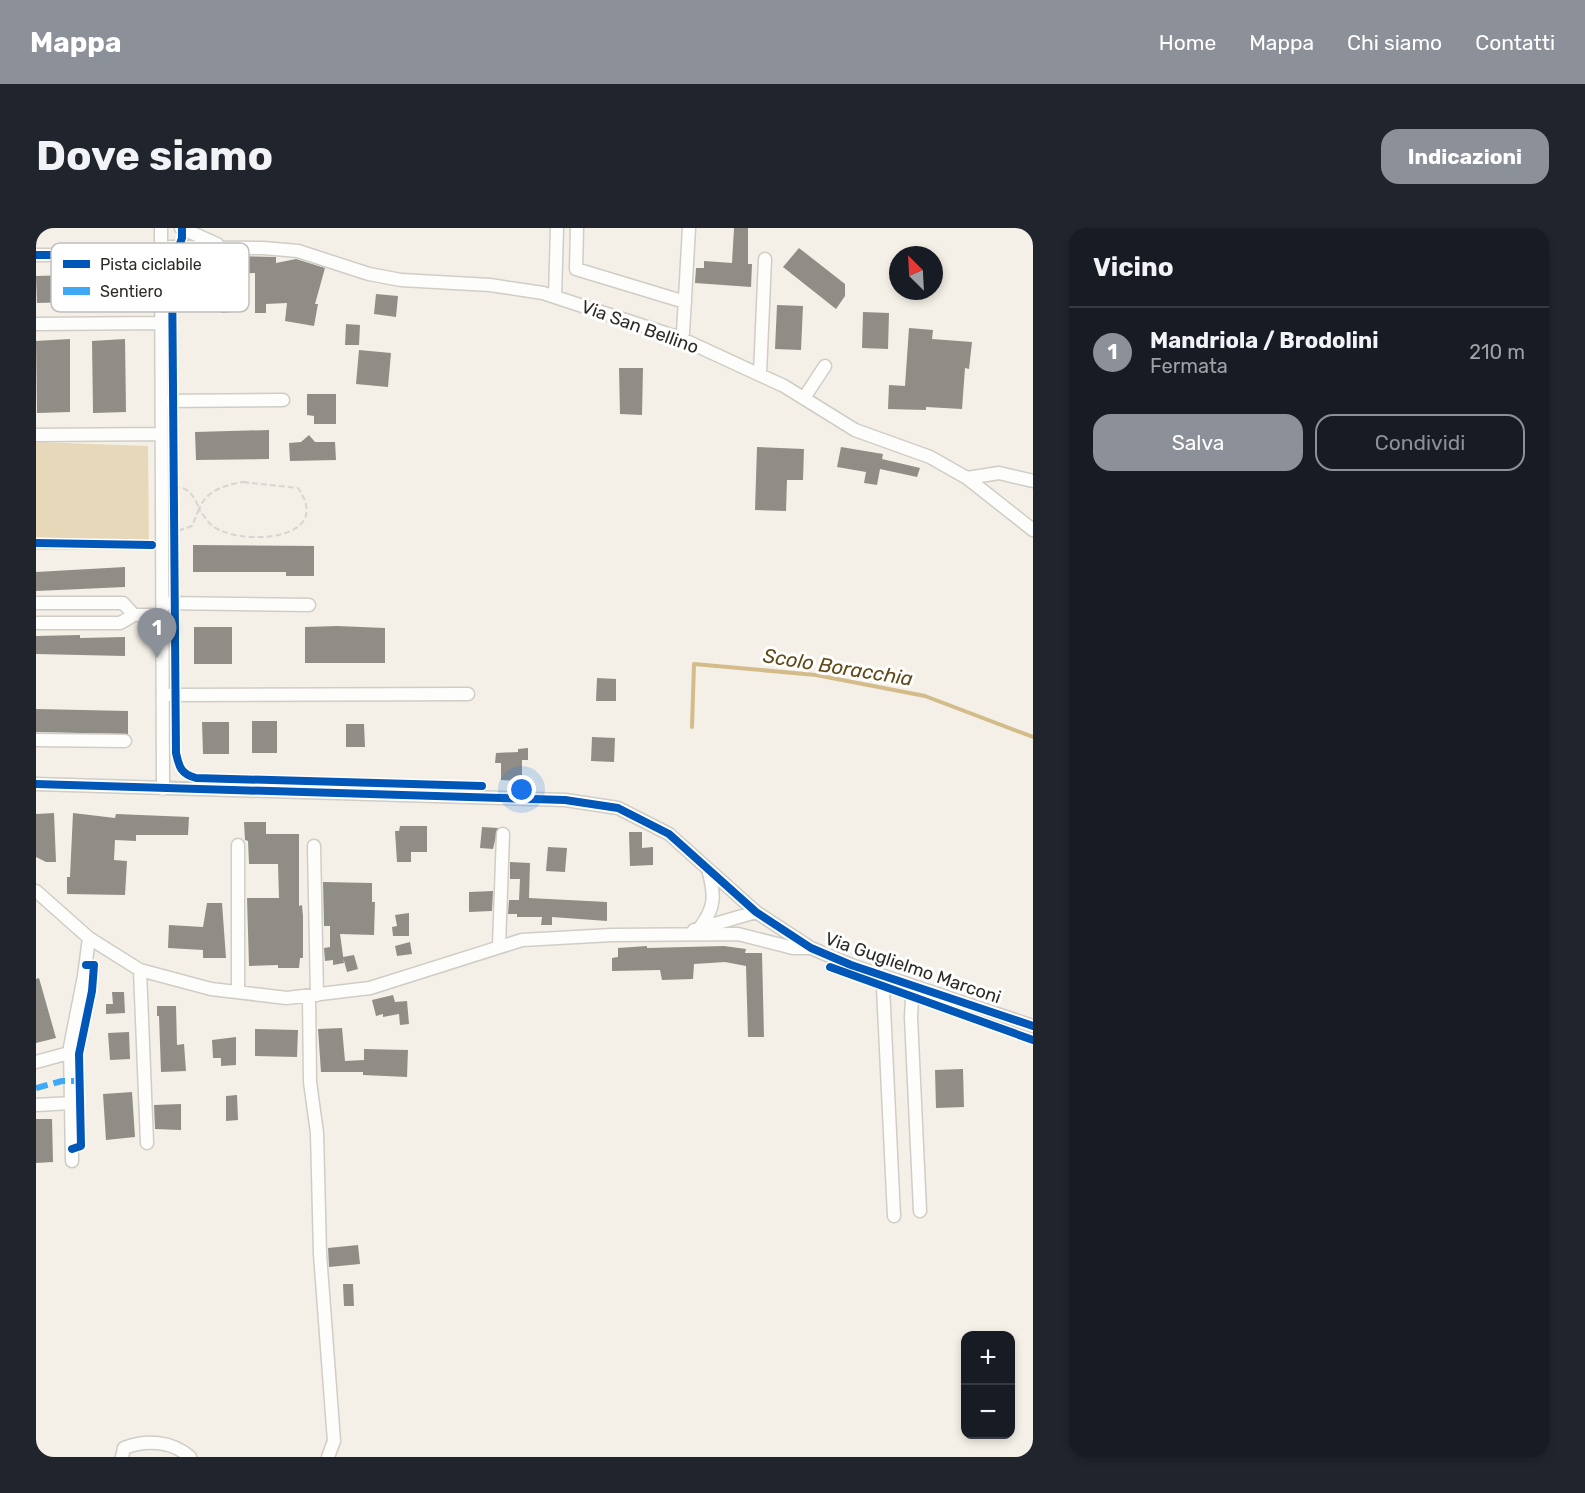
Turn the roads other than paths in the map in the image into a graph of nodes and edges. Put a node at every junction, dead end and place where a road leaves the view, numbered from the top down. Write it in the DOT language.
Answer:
graph roads {
  1 [pos="176,228"];
  2 [pos="181,228"];
  3 [pos="557,228"];
  4 [pos="577,228"];
  5 [pos="689,228"];
  6 [pos="161,230"];
  7 [pos="214,243"];
  8 [pos="249,247"];
  9 [pos="765,259"];
  10 [pos="555,297"];
  11 [pos="685,302"];
  12 [pos="162,312"];
  13 [pos="162,323"];
  14 [pos="36,324"];
  15 [pos="680,338"];
  16 [pos="825,366"];
  17 [pos="758,374"];
  18 [pos="804,398"];
  19 [pos="283,400"];
  20 [pos="162,401"];
  21 [pos="162,434"];
  22 [pos="36,435"];
  23 [pos="967,478"];
  24 [pos="1033,481"];
  25 [pos="1030,528"];
  26 [pos="36,603"];
  27 [pos="309,605"];
  28 [pos="163,609"];
  29 [pos="134,615"];
  30 [pos="36,623"];
  31 [pos="468,694"];
  32 [pos="163,695"];
  33 [pos="36,740"];
  34 [pos="124,741"];
  35 [pos="36,784"];
  36 [pos="163,789"];
  37 [pos="503,834"];
  38 [pos="238,845"];
  39 [pos="314,846"];
  40 [pos="708,867"];
  41 [pos="36,891"];
  42 [pos="758,914"];
  43 [pos="699,929"];
  44 [pos="683,934"];
  45 [pos="738,934"];
  46 [pos="89,938"];
  47 [pos="499,946"];
  48 [pos="811,948"];
  49 [pos="140,970"];
  50 [pos="887,977"];
  51 [pos="916,987"];
  52 [pos="238,992"];
  53 [pos="313,996"];
  54 [pos="1033,1026"];
  55 [pos="69,1053"];
  56 [pos="36,1062"];
  57 [pos="71,1103"];
  58 [pos="36,1105"];
  59 [pos="147,1143"];
  60 [pos="72,1161"];
  61 [pos="920,1211"];
  62 [pos="894,1216"];
  63 [pos="122,1457"];
  64 [pos="190,1457"];
  65 [pos="328,1457"];
  1 -- 6 [label="street"];
  2 -- 7 [label="street, Via San Bellino"];
  3 -- 10 [label="street"];
  4 -- 11 [label="street"];
  5 -- 11 [label="street"];
  8 -- 10 [label="street, Via San Bellino"];
  9 -- 17 [label="street"];
  10 -- 15 [label="street, Via San Bellino"];
  11 -- 15 [label="street"];
  12 -- 13 [label="street"];
  13 -- 14 [label="street"];
  13 -- 20 [label="street"];
  15 -- 17 [label="street, Via San Bellino"];
  16 -- 18 [label="street"];
  17 -- 18 [label="street, Via San Bellino"];
  18 -- 23 [label="street, Via San Bellino"];
  19 -- 20 [label="street"];
  20 -- 21 [label="street"];
  21 -- 22 [label="street"];
  21 -- 28 [label="street"];
  23 -- 24 [label="street"];
  23 -- 25 [label="street, Via San Bellino"];
  26 -- 29 [label="street"];
  27 -- 28 [label="street"];
  28 -- 29 [label="street"];
  28 -- 32 [label="street"];
  29 -- 30 [label="street"];
  31 -- 32 [label="street"];
  32 -- 36 [label="street"];
  33 -- 34 [label="street"];
  35 -- 36 [label="street"];
  36 -- 40 [label="street"];
  37 -- 47 [label="street"];
  38 -- 52 [label="street"];
  39 -- 53 [label="street"];
  40 -- 42 [label="street"];
  40 -- 43 [label="street"];
  41 -- 46 [label="street, Via Guglielmo Marconi"];
  42 -- 43 [label="street, Via Guglielmo Marconi"];
  42 -- 45 [label="street"];
  42 -- 48 [label="street, Via Guglielmo Marconi"];
  43 -- 44 [label="street, Via Guglielmo Marconi"];
  44 -- 45 [label="street, Via Guglielmo Marconi"];
  44 -- 47 [label="street, Via Guglielmo Marconi"];
  45 -- 48 [label="street, Via Guglielmo Marconi"];
  46 -- 49 [label="street, Via Guglielmo Marconi"];
  46 -- 55 [label="street"];
  47 -- 53 [label="street, Via Guglielmo Marconi"];
  48 -- 50 [label="street, Via Guglielmo Marconi"];
  49 -- 52 [label="street, Via Guglielmo Marconi"];
  49 -- 59 [label="street"];
  50 -- 51 [label="street, Via Guglielmo Marconi"];
  50 -- 62 [label="street"];
  51 -- 54 [label="street, Via Guglielmo Marconi"];
  51 -- 61 [label="street"];
  52 -- 53 [label="street, Via Guglielmo Marconi"];
  53 -- 65 [label="street"];
  55 -- 56 [label="street"];
  55 -- 57 [label="street"];
  57 -- 58 [label="street"];
  57 -- 60 [label="street"];
  63 -- 64 [label="street"];
}
